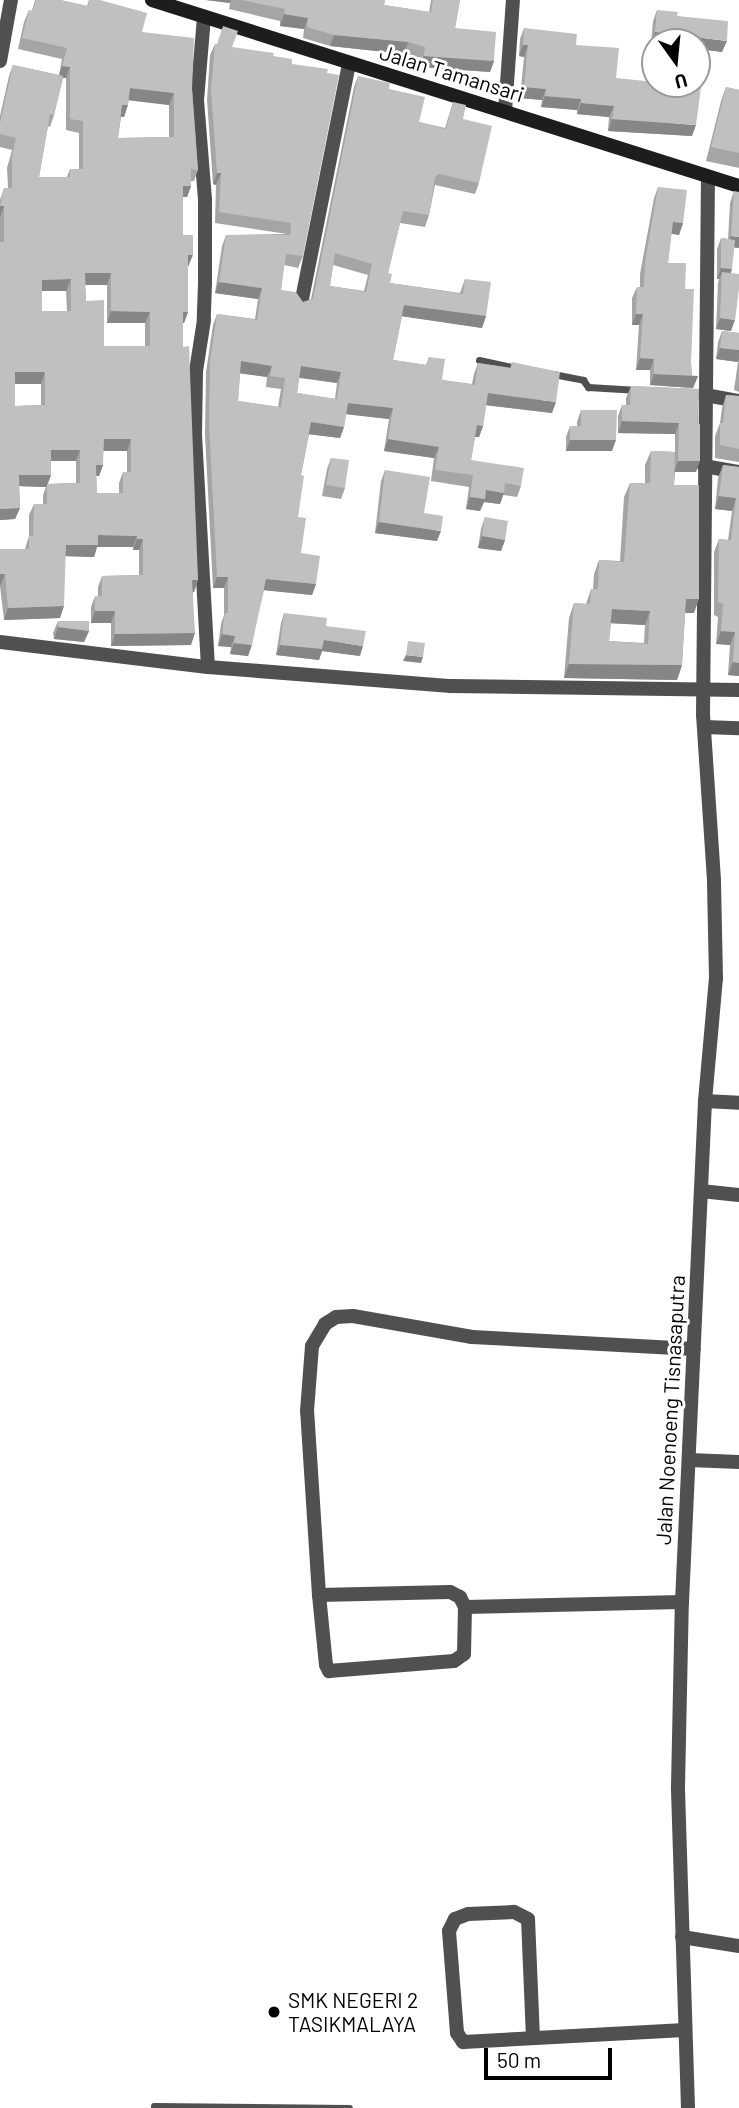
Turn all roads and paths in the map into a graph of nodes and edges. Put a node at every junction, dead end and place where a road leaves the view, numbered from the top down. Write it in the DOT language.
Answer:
graph roads {
  1 [pos="11,0"];
  2 [pos="152,0"];
  3 [pos="513,0"];
  4 [pos="205,17"];
  5 [pos="0,61"];
  6 [pos="349,63"];
  7 [pos="505,111"];
  8 [pos="708,177"];
  9 [pos="739,186"];
  10 [pos="301,304"];
  11 [pos="479,360"];
  12 [pos="531,370"];
  13 [pos="544,373"];
  14 [pos="653,391"];
  15 [pos="699,395"];
  16 [pos="739,401"];
  17 [pos="704,466"];
  18 [pos="739,472"];
  19 [pos="0,642"];
  20 [pos="208,667"];
  21 [pos="739,690"];
  22 [pos="703,693"];
  23 [pos="704,721"];
  24 [pos="739,728"];
  25 [pos="705,1101"];
  26 [pos="739,1103"];
  27 [pos="701,1191"];
  28 [pos="739,1195"];
  29 [pos="694,1349"];
  30 [pos="689,1460"];
  31 [pos="739,1462"];
  32 [pos="320,1595"];
  33 [pos="682,1602"];
  34 [pos="465,1607"];
  35 [pos="682,1937"];
  36 [pos="739,1946"];
  37 [pos="685,2030"];
  38 [pos="533,2038"];
  39 [pos="155,2106"];
  40 [pos="349,2108"];
  41 [pos="688,2108"];
  1 -- 5 [label="street"];
  2 -- 4 [label="main road, Jalan Tamansari"];
  3 -- 7 [label="street"];
  4 -- 6 [label="main road, Jalan Tamansari"];
  4 -- 20 [label="street"];
  6 -- 7 [label="main road, Jalan Tamansari"];
  6 -- 10 [label="street"];
  7 -- 8 [label="main road, Jalan Tamansari"];
  8 -- 9 [label="main road, Jalan Tamansari"];
  8 -- 15 [label="street, Jalan Noenoeng Tisnasaputra"];
  11 -- 12 [label="lane"];
  13 -- 14 [label="lane"];
  15 -- 16 [label="street"];
  15 -- 17 [label="street, Jalan Noenoeng Tisnasaputra"];
  17 -- 18 [label="street"];
  17 -- 22 [label="street, Jalan Noenoeng Tisnasaputra"];
  19 -- 20 [label="street"];
  20 -- 22 [label="street"];
  21 -- 22 [label="street"];
  22 -- 23 [label="street, Jalan Noenoeng Tisnasaputra"];
  23 -- 24 [label="street"];
  23 -- 25 [label="street, Jalan Noenoeng Tisnasaputra"];
  25 -- 26 [label="street"];
  25 -- 27 [label="street, Jalan Noenoeng Tisnasaputra"];
  27 -- 28 [label="street"];
  27 -- 29 [label="street, Jalan Noenoeng Tisnasaputra"];
  29 -- 30 [label="street, Jalan Noenoeng Tisnasaputra"];
  29 -- 32 [label="street"];
  30 -- 31 [label="street"];
  30 -- 33 [label="street, Jalan Noenoeng Tisnasaputra"];
  32 -- 34 [label="street"];
  32 -- 34 [label="street"];
  33 -- 34 [label="street"];
  33 -- 35 [label="street, Jalan Noenoeng Tisnasaputra"];
  35 -- 36 [label="street"];
  35 -- 37 [label="street, Jalan Noenoeng Tisnasaputra"];
  37 -- 38 [label="street"];
  37 -- 41 [label="street, Jalan Noenoeng Tisnasaputra"];
  38 -- 38 [label="street"];
  39 -- 40 [label="lane"];
}
